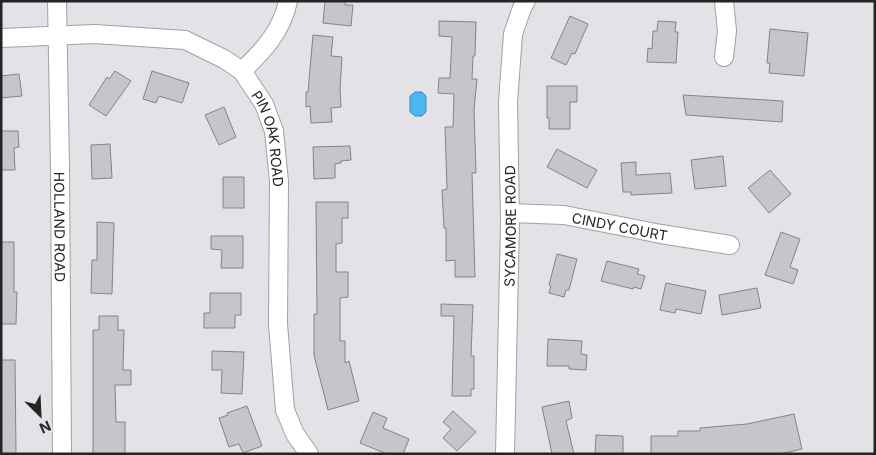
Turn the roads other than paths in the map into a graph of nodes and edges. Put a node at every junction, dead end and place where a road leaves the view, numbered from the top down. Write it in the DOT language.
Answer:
graph roads {
  1 [pos="57,1"];
  2 [pos="288,1"];
  3 [pos="526,1"];
  4 [pos="724,1"];
  5 [pos="57,36"];
  6 [pos="1,38"];
  7 [pos="724,57"];
  8 [pos="242,72"];
  9 [pos="510,213"];
  10 [pos="730,245"];
  11 [pos="62,454"];
  12 [pos="309,454"];
  13 [pos="505,454"];
  1 -- 5 [label="street, HOLLAND ROAD"];
  2 -- 8 [label="street"];
  3 -- 9 [label="street, SYCAMORE ROAD"];
  4 -- 7 [label="street"];
  5 -- 6 [label="street, PIN OAK ROAD"];
  5 -- 8 [label="street, PIN OAK ROAD"];
  5 -- 11 [label="street, HOLLAND ROAD"];
  8 -- 12 [label="street, PIN OAK ROAD"];
  9 -- 10 [label="street, CINDY COURT"];
  9 -- 13 [label="street, SYCAMORE ROAD"];
}
